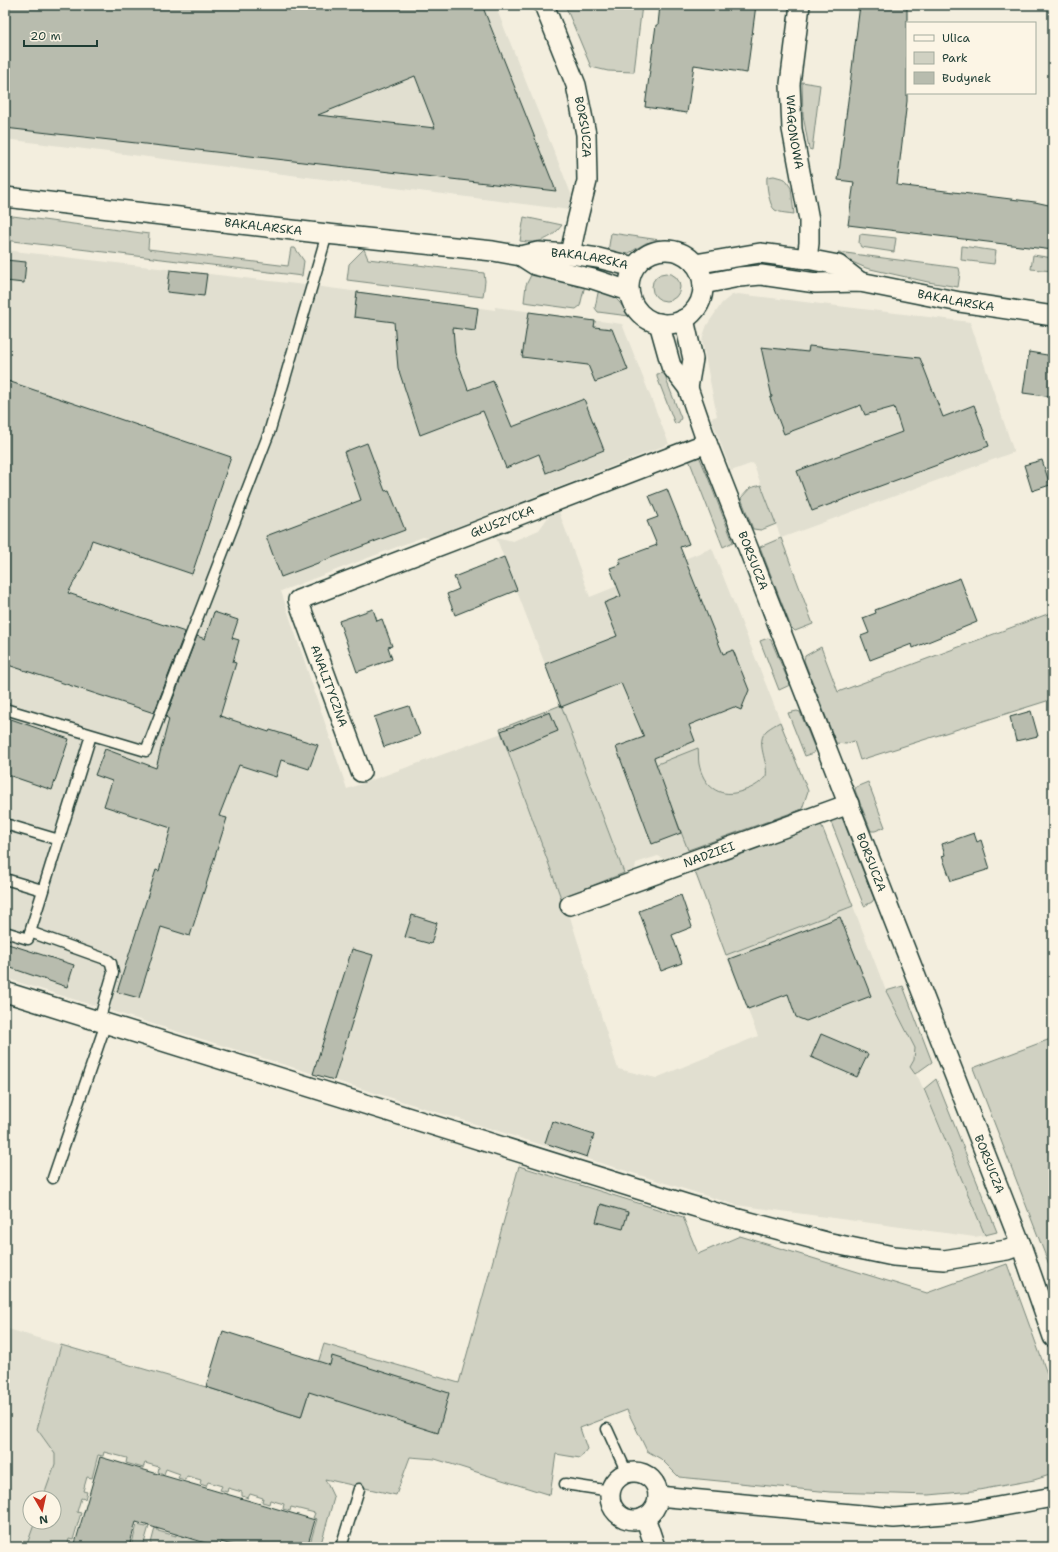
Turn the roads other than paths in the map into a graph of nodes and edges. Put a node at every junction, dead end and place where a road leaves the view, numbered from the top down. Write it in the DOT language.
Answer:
graph roads {
  1 [pos="544,5"];
  2 [pos="800,5"];
  3 [pos="5,198"];
  4 [pos="327,234"];
  5 [pos="570,254"];
  6 [pos="521,256"];
  7 [pos="807,259"];
  8 [pos="695,264"];
  9 [pos="634,267"];
  10 [pos="860,282"];
  11 [pos="703,284"];
  12 [pos="629,291"];
  13 [pos="1053,316"];
  14 [pos="684,319"];
  15 [pos="659,323"];
  16 [pos="688,388"];
  17 [pos="707,443"];
  18 [pos="298,600"];
  19 [pos="5,709"];
  20 [pos="91,735"];
  21 [pos="361,772"];
  22 [pos="849,804"];
  23 [pos="5,824"];
  24 [pos="59,840"];
  25 [pos="5,879"];
  26 [pos="42,890"];
  27 [pos="570,906"];
  28 [pos="5,932"];
  29 [pos="28,935"];
  30 [pos="5,992"];
  31 [pos="103,1022"];
  32 [pos="53,1178"];
  33 [pos="1021,1245"];
  34 [pos="1053,1337"];
  35 [pos="607,1429"];
  36 [pos="627,1473"];
  37 [pos="565,1484"];
  38 [pos="359,1489"];
  39 [pos="611,1491"];
  40 [pos="658,1496"];
  41 [pos="1053,1497"];
  42 [pos="645,1517"];
  43 [pos="341,1547"];
  44 [pos="655,1547"];
  1 -- 5 [label="street, BORSUCZA"];
  2 -- 7 [label="street, WAGONOWA"];
  3 -- 4 [label="street, BAKALARSKA"];
  4 -- 6 [label="street, BAKALARSKA"];
  4 -- 20 [label="lane"];
  5 -- 6 [label="street, BAKALARSKA"];
  5 -- 9 [label="street, BAKALARSKA"];
  6 -- 12 [label="street, BAKALARSKA"];
  7 -- 8 [label="street, BAKALARSKA"];
  7 -- 10 [label="street, BAKALARSKA"];
  8 -- 9 [label="street"];
  8 -- 11 [label="street"];
  9 -- 12 [label="street"];
  10 -- 11 [label="street, BAKALARSKA"];
  10 -- 13 [label="street, BAKALARSKA"];
  11 -- 14 [label="street"];
  12 -- 15 [label="street"];
  14 -- 15 [label="street"];
  14 -- 16 [label="street, BORSUCZA"];
  15 -- 16 [label="street, BORSUCZA"];
  16 -- 17 [label="street, BORSUCZA"];
  17 -- 18 [label="street, GŁUSZYCKA"];
  17 -- 22 [label="street, BORSUCZA"];
  18 -- 21 [label="street, ANALITYCZNA"];
  19 -- 20 [label="lane"];
  20 -- 24 [label="lane"];
  22 -- 27 [label="street, NADZIEI"];
  22 -- 33 [label="street, BORSUCZA"];
  23 -- 24 [label="lane"];
  24 -- 26 [label="lane"];
  25 -- 26 [label="lane"];
  26 -- 29 [label="lane"];
  28 -- 29 [label="lane"];
  29 -- 31 [label="lane"];
  30 -- 31 [label="street"];
  31 -- 32 [label="lane"];
  31 -- 33 [label="street"];
  33 -- 34 [label="street, BORSUCZA"];
  35 -- 36 [label="lane"];
  36 -- 39 [label="street"];
  36 -- 40 [label="street"];
  37 -- 39 [label="lane"];
  38 -- 43 [label="lane"];
  39 -- 42 [label="street"];
  40 -- 41 [label="street"];
  40 -- 42 [label="street"];
  42 -- 44 [label="street"];
}
